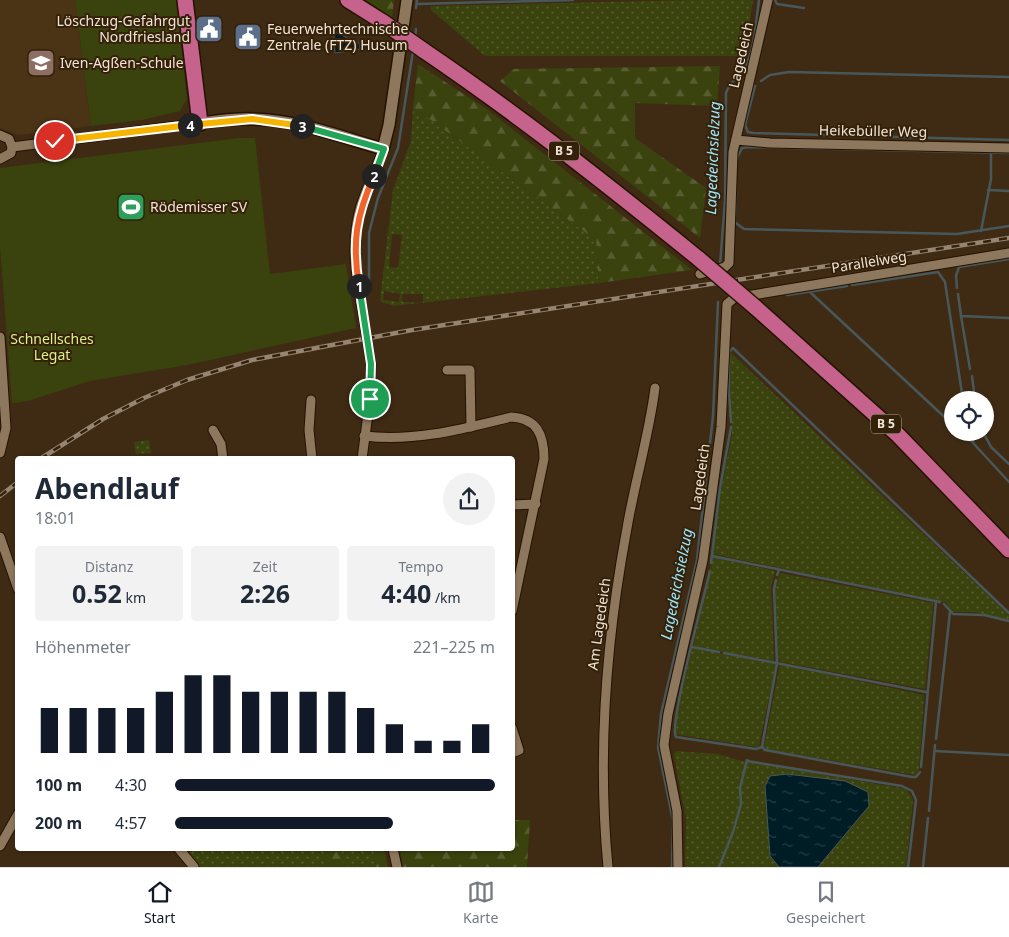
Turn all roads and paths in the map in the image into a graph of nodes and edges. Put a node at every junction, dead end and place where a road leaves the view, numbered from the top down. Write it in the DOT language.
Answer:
graph roads {
  1 [pos="185,0"];
  2 [pos="348,0"];
  3 [pos="406,0"];
  4 [pos="768,0"];
  5 [pos="200,124"];
  6 [pos="0,136"];
  7 [pos="736,140"];
  8 [pos="12,147"];
  9 [pos="1009,148"];
  10 [pos="384,149"];
  11 [pos="0,159"];
  12 [pos="1009,254"];
  13 [pos="700,274"];
  14 [pos="734,298"];
  15 [pos="0,337"];
  16 [pos="448,370"];
  17 [pos="655,388"];
  18 [pos="311,400"];
  19 [pos="471,427"];
  20 [pos="213,430"];
  21 [pos="364,436"];
  22 [pos="0,453"];
  23 [pos="223,456"];
  24 [pos="312,456"];
  25 [pos="362,456"];
  26 [pos="536,504"];
  27 [pos="515,505"];
  28 [pos="0,537"];
  29 [pos="1009,550"];
  30 [pos="15,580"];
  31 [pos="515,581"];
  32 [pos="515,737"];
  33 [pos="515,752"];
  34 [pos="15,819"];
  35 [pos="0,846"];
  36 [pos="181,851"];
  37 [pos="393,851"];
  38 [pos="194,867"];
  39 [pos="397,867"];
  40 [pos="608,867"];
  41 [pos="678,867"];
  1 -- 5 [label="highway"];
  2 -- 29 [label="highway, B 5, bridge"];
  3 -- 10 [label="street"];
  4 -- 7 [label="street, Lagedeich"];
  5 -- 8 [label="street"];
  5 -- 10 [label="street"];
  6 -- 8 [label="street"];
  7 -- 9 [label="street, Heikebüller Weg"];
  7 -- 13 [label="street, Lagedeich"];
  8 -- 11 [label="street"];
  10 -- 21 [label="street, bridge"];
  12 -- 14 [label="street, Parallelweg"];
  14 -- 41 [label="street, Lagedeich"];
  15 -- 22 [label="street"];
  16 -- 19 [label="street"];
  17 -- 40 [label="street, Am Lagedeich"];
  18 -- 24 [label="street"];
  19 -- 21 [label="street"];
  19 -- 26 [label="street"];
  20 -- 23 [label="street"];
  21 -- 25 [label="street"];
  26 -- 27 [label="street"];
  26 -- 31 [label="street"];
  28 -- 30 [label="street"];
  32 -- 33 [label="street"];
  34 -- 35 [label="street"];
  36 -- 38 [label="street"];
  37 -- 39 [label="street"];
}
